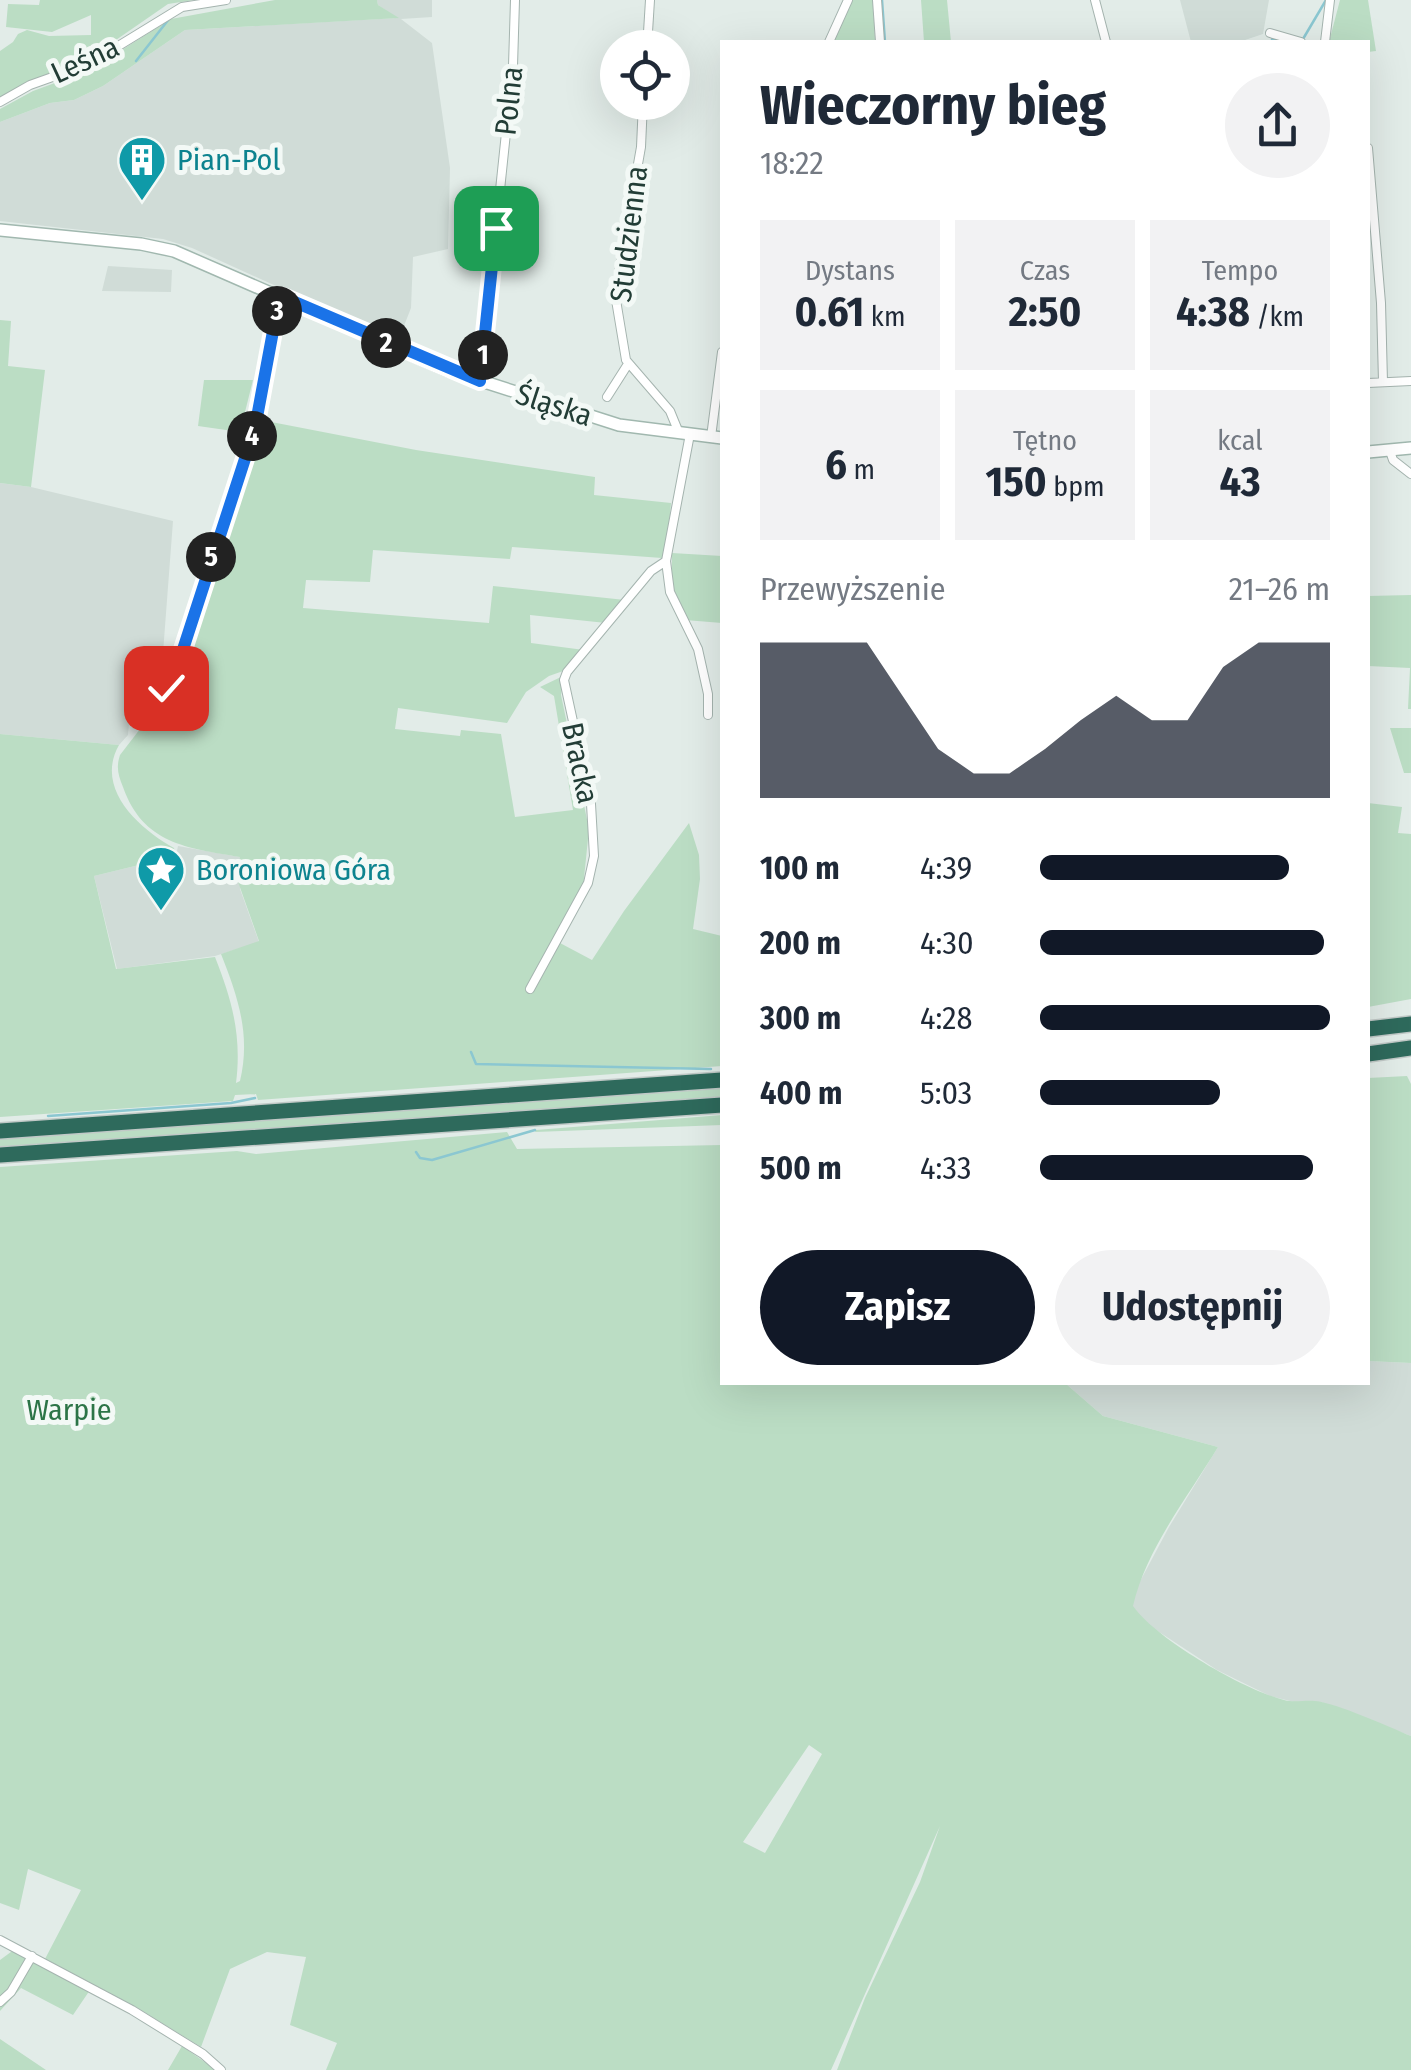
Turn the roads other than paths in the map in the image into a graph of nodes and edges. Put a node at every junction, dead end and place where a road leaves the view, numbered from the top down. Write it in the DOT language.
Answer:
graph roads {
  1 [pos="226,0"];
  2 [pos="514,0"];
  3 [pos="650,0"];
  4 [pos="848,0"];
  5 [pos="877,0"];
  6 [pos="1095,0"];
  7 [pos="1330,0"];
  8 [pos="648,30"];
  9 [pos="1270,32"];
  10 [pos="831,40"];
  11 [pos="880,40"];
  12 [pos="1105,40"];
  13 [pos="1295,40"];
  14 [pos="1325,40"];
  15 [pos="0,102"];
  16 [pos="642,120"];
  17 [pos="1370,172"];
  18 [pos="0,230"];
  19 [pos="283,297"];
  20 [pos="628,364"];
  21 [pos="720,380"];
  22 [pos="480,381"];
  23 [pos="1411,381"];
  24 [pos="1370,382"];
  25 [pos="1383,382"];
  26 [pos="607,397"];
  27 [pos="684,434"];
  28 [pos="716,437"];
  29 [pos="1411,448"];
  30 [pos="1390,451"];
  31 [pos="1370,452"];
  32 [pos="1411,474"];
  33 [pos="666,560"];
  34 [pos="150,689"];
  35 [pos="708,714"];
  36 [pos="530,989"];
  37 [pos="1411,1024"];
  38 [pos="1370,1029"];
  39 [pos="1411,1048"];
  40 [pos="1370,1054"];
  41 [pos="720,1080"];
  42 [pos="720,1105"];
  43 [pos="0,1130"];
  44 [pos="0,1156"];
  45 [pos="0,1940"];
  46 [pos="32,1956"];
  47 [pos="0,2002"];
  48 [pos="220,2070"];
  1 -- 15 [label="street, Leśna"];
  2 -- 22 [label="street, Polna"];
  3 -- 8 [label="street"];
  4 -- 10 [label="street"];
  5 -- 11 [label="street"];
  6 -- 12 [label="street"];
  7 -- 14 [label="street"];
  9 -- 13 [label="street"];
  16 -- 20 [label="street, Studzienna"];
  17 -- 25 [label="street"];
  18 -- 19 [label="main road, Śląska"];
  19 -- 22 [label="main road, Śląska"];
  19 -- 34 [label="street"];
  20 -- 26 [label="street"];
  20 -- 27 [label="street"];
  21 -- 28 [label="street"];
  22 -- 27 [label="main road, Śląska"];
  23 -- 25 [label="street"];
  24 -- 25 [label="street"];
  27 -- 28 [label="main road, Śląska"];
  27 -- 33 [label="street"];
  29 -- 30 [label="main road"];
  30 -- 31 [label="main road"];
  30 -- 32 [label="street"];
  33 -- 35 [label="street"];
  33 -- 36 [label="street, Bracka"];
  37 -- 38 [label="highway"];
  39 -- 40 [label="highway"];
  41 -- 43 [label="highway"];
  42 -- 44 [label="highway"];
  45 -- 46 [label="street"];
  46 -- 47 [label="street"];
  46 -- 48 [label="street"];
}
